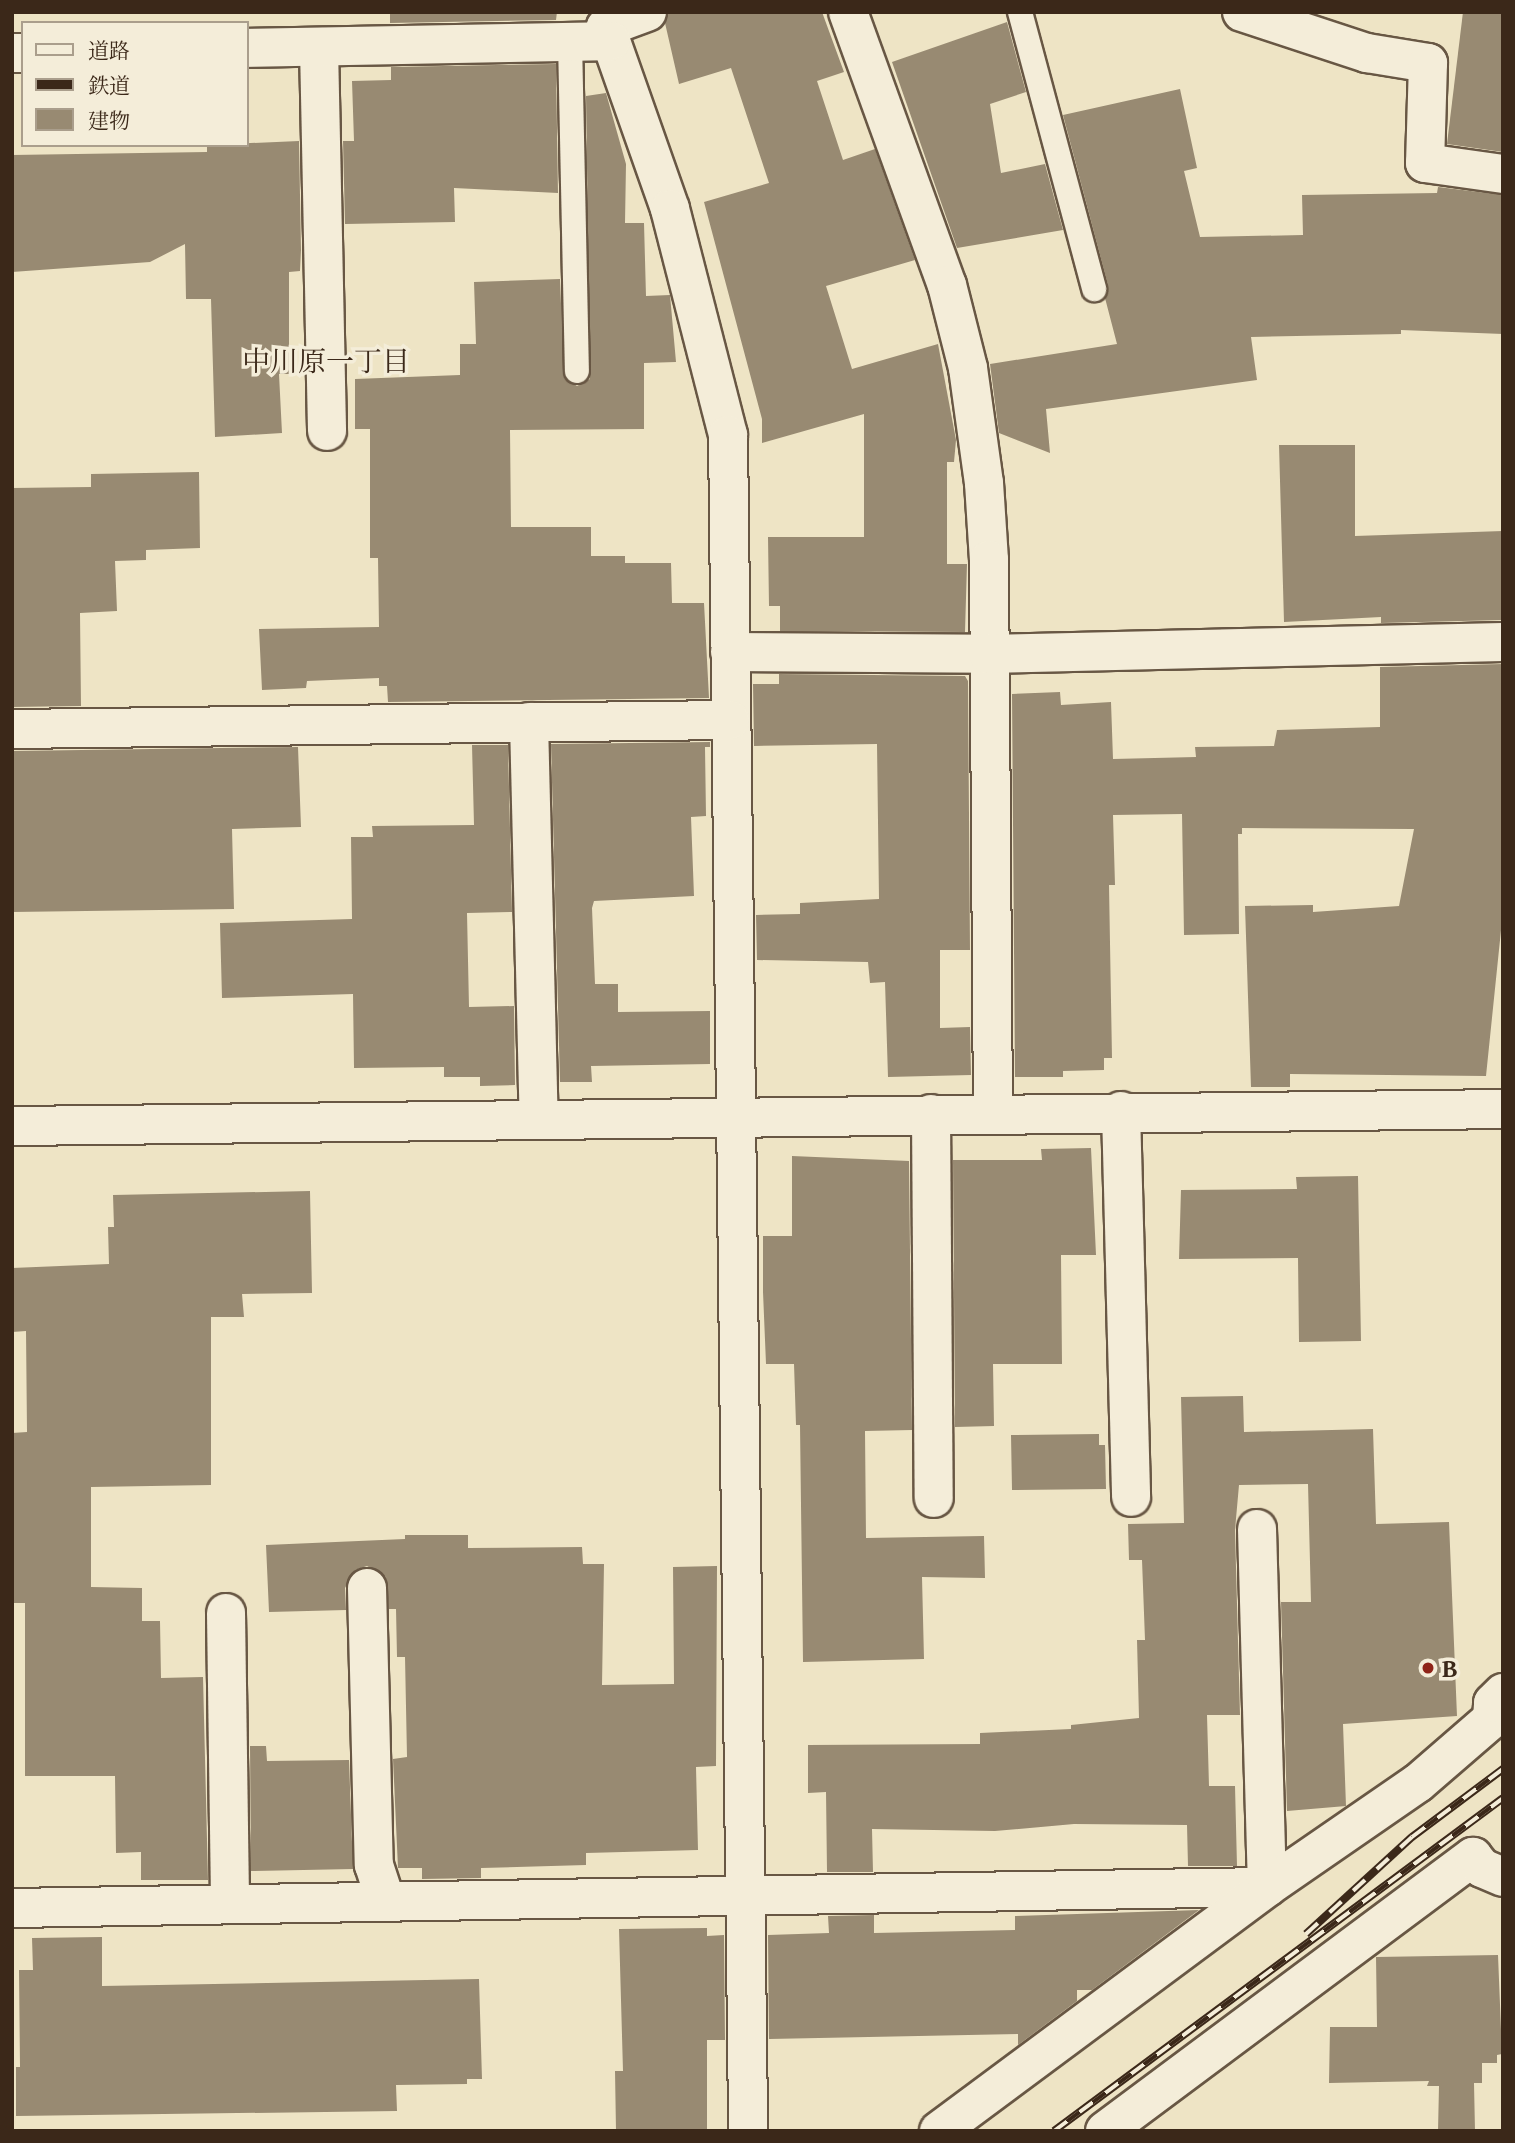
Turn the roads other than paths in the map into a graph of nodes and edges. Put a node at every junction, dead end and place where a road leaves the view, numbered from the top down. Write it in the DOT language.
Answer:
graph roads {
  1 [pos="647,12"];
  2 [pos="848,12"];
  3 [pos="1020,12"];
  4 [pos="1242,12"];
  5 [pos="468,28"];
  6 [pos="570,41"];
  7 [pos="611,41"];
  8 [pos="319,47"];
  9 [pos="248,48"];
  10 [pos="1503,174"];
  11 [pos="1094,289"];
  12 [pos="577,371"];
  13 [pos="327,431"];
  14 [pos="1503,642"];
  15 [pos="730,652"];
  16 [pos="988,654"];
  17 [pos="730,720"];
  18 [pos="529,722"];
  19 [pos="12,729"];
  20 [pos="1503,1109"];
  21 [pos="1121,1111"];
  22 [pos="993,1113"];
  23 [pos="930,1114"];
  24 [pos="738,1115"];
  25 [pos="539,1118"];
  26 [pos="12,1126"];
  27 [pos="1131,1497"];
  28 [pos="934,1498"];
  29 [pos="1257,1530"];
  30 [pos="367,1588"];
  31 [pos="226,1613"];
  32 [pos="1503,1693"];
  33 [pos="1503,1877"];
  34 [pos="1268,1887"];
  35 [pos="747,1896"];
  36 [pos="386,1901"];
  37 [pos="230,1904"];
  38 [pos="12,1908"];
  39 [pos="748,2131"];
  40 [pos="939,2131"];
  41 [pos="1105,2131"];
  1 -- 7 [label="street"];
  2 -- 16 [label="street"];
  3 -- 11 [label="lane"];
  4 -- 10 [label="street"];
  5 -- 6 [label="street"];
  5 -- 8 [label="street"];
  6 -- 7 [label="street"];
  6 -- 12 [label="lane"];
  7 -- 15 [label="street"];
  8 -- 9 [label="street"];
  8 -- 13 [label="street"];
  14 -- 16 [label="street"];
  15 -- 16 [label="street"];
  15 -- 17 [label="street"];
  16 -- 22 [label="street"];
  17 -- 18 [label="street"];
  17 -- 24 [label="street"];
  18 -- 19 [label="street"];
  18 -- 25 [label="street"];
  20 -- 21 [label="street"];
  21 -- 22 [label="street"];
  21 -- 27 [label="street"];
  22 -- 23 [label="street"];
  23 -- 24 [label="street"];
  23 -- 28 [label="street"];
  24 -- 25 [label="street"];
  24 -- 35 [label="street"];
  25 -- 26 [label="street"];
  29 -- 34 [label="street"];
  30 -- 36 [label="street"];
  31 -- 37 [label="street"];
  32 -- 34 [label="street"];
  33 -- 41 [label="street"];
  34 -- 35 [label="street"];
  34 -- 40 [label="street"];
  35 -- 36 [label="street"];
  35 -- 39 [label="street"];
  36 -- 37 [label="street"];
  37 -- 38 [label="street"];
}
